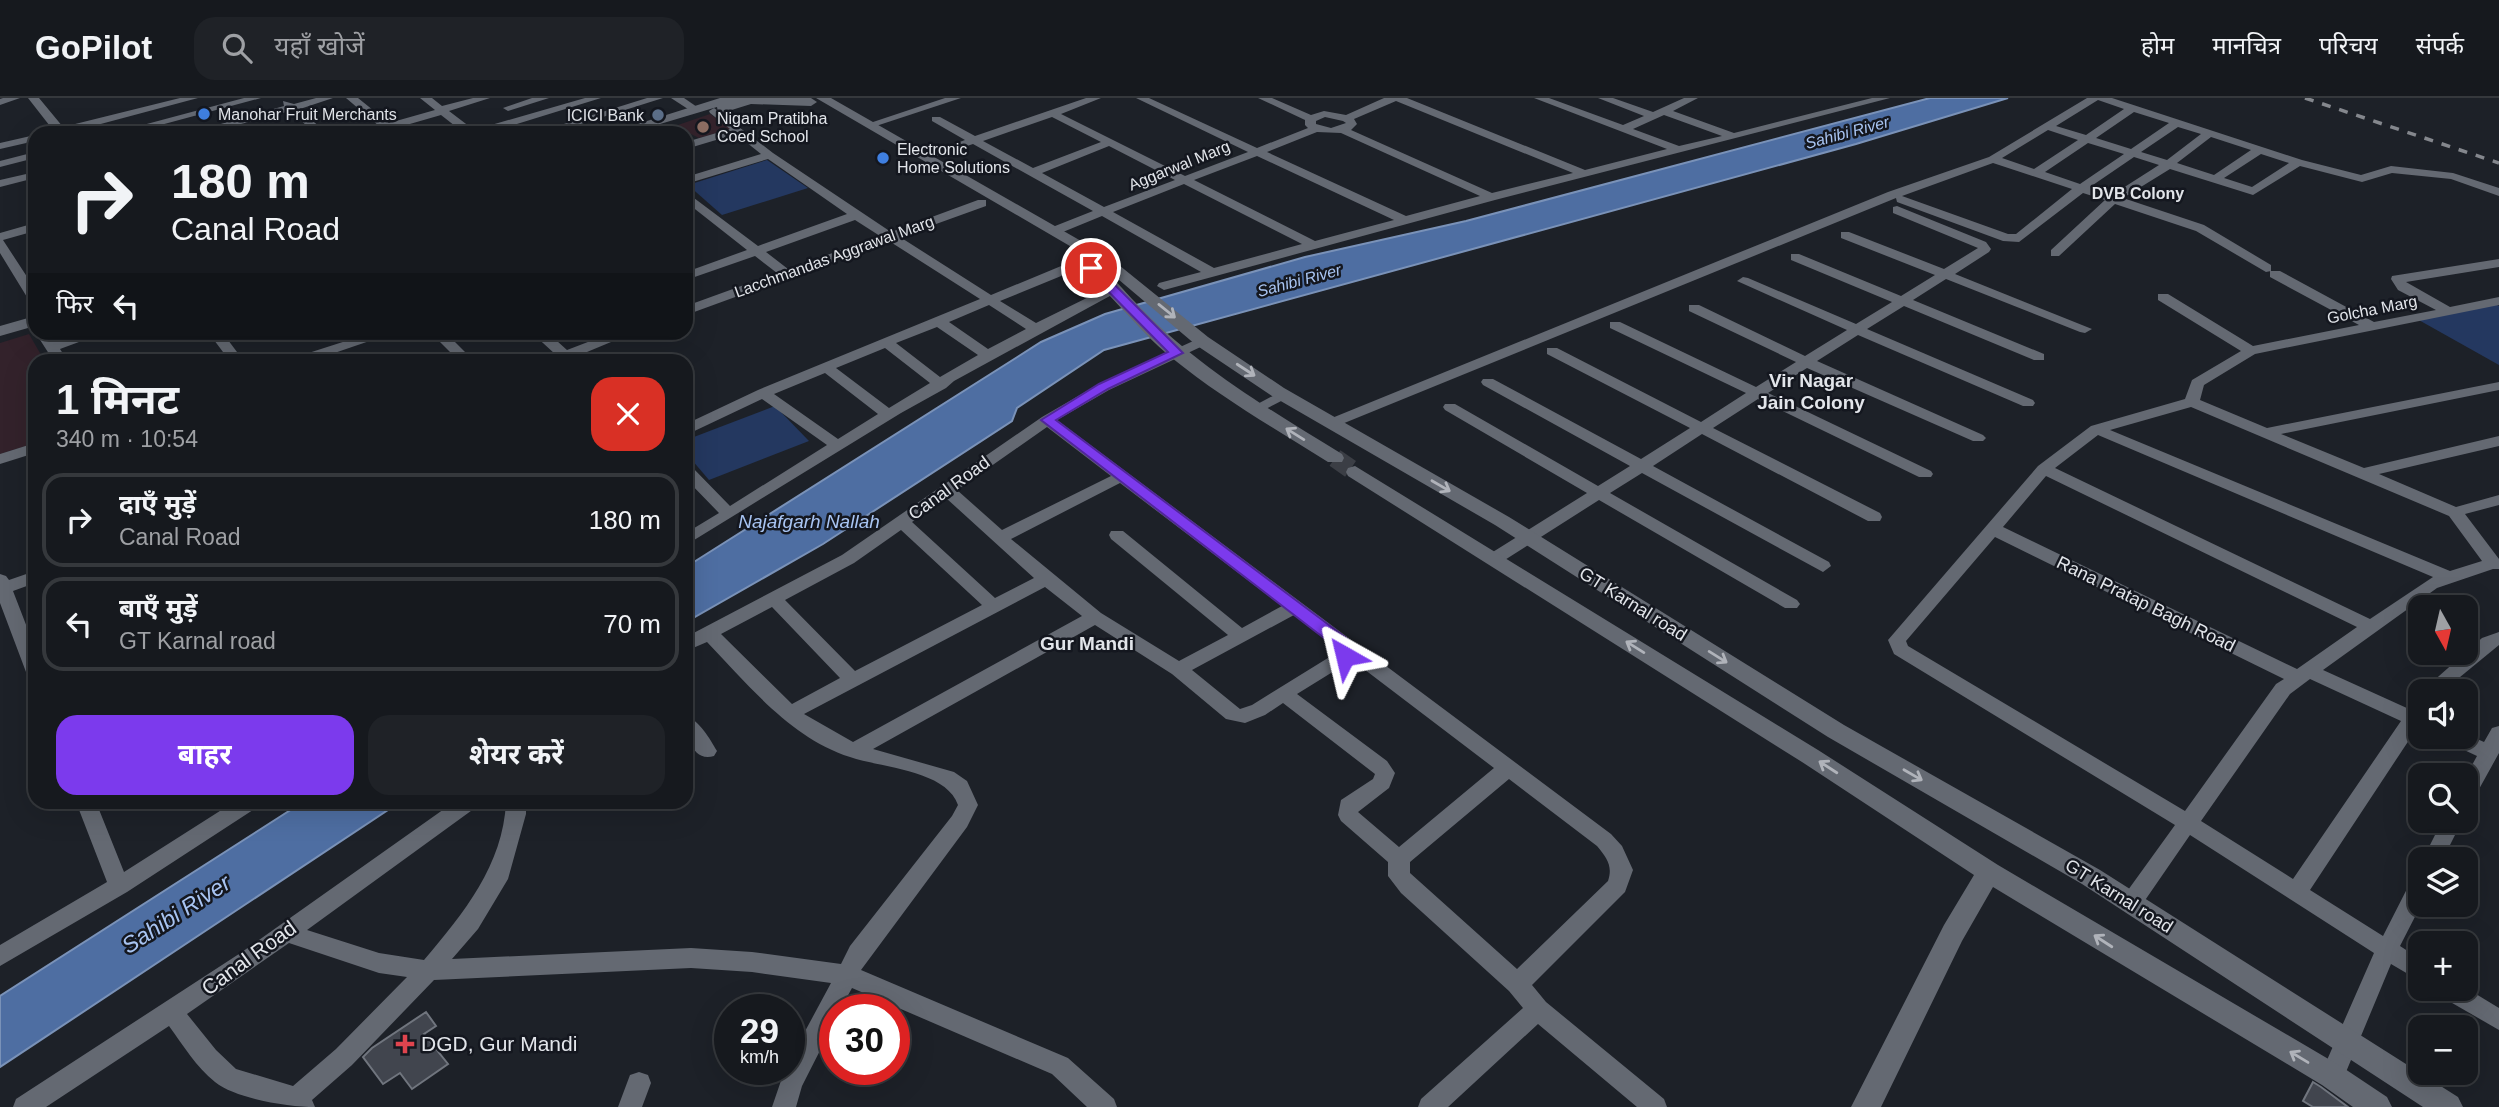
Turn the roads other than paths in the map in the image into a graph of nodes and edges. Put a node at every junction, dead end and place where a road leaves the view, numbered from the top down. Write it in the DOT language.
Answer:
graph roads {
  1 [pos="15,98"];
  2 [pos="33,98"];
  3 [pos="140,98"];
  4 [pos="193,98"];
  5 [pos="256,98"];
  6 [pos="282,98"];
  7 [pos="328,98"];
  8 [pos="351,98"];
  9 [pos="425,98"];
  10 [pos="485,98"];
  11 [pos="491,98"];
  12 [pos="544,98"];
  13 [pos="596,98"];
  14 [pos="658,98"];
  15 [pos="676,98"];
  16 [pos="733,98"];
  17 [pos="956,98"];
  18 [pos="1096,98"];
  19 [pos="1141,98"];
  20 [pos="1263,98"];
  21 [pos="1395,98"];
  22 [pos="1539,98"];
  23 [pos="1603,98"];
  24 [pos="1693,98"];
  25 [pos="1829,98"];
  26 [pos="1884,98"];
  27 [pos="2094,98"];
  28 [pos="2101,98"];
  29 [pos="753,99"];
  30 [pos="817,99"];
  31 [pos="0,102"];
  32 [pos="292,107"];
  33 [pos="1855,107"];
  34 [pos="508,108"];
  35 [pos="2133,108"];
  36 [pos="150,109"];
  37 [pos="695,109"];
  38 [pos="442,111"];
  39 [pos="713,111"];
  40 [pos="1664,111"];
  41 [pos="1052,113"];
  42 [pos="1653,116"];
  43 [pos="1347,118"];
  44 [pos="936,119"];
  45 [pos="522,120"];
  46 [pos="163,121"];
  47 [pos="238,121"];
  48 [pos="2178,122"];
  49 [pos="1313,124"];
  50 [pos="869,125"];
  51 [pos="54,126"];
  52 [pos="83,126"];
  53 [pos="144,126"];
  54 [pos="168,126"];
  55 [pos="220,126"];
  56 [pos="243,126"];
  57 [pos="309,126"];
  58 [pos="387,126"];
  59 [pos="403,126"];
  60 [pos="462,126"];
  61 [pos="501,126"];
  62 [pos="564,126"];
  63 [pos="638,126"];
  64 [pos="665,126"];
  65 [pos="2046,126"];
  66 [pos="738,130"];
  67 [pos="1343,130"];
  68 [pos="1624,130"];
  69 [pos="2210,133"];
  70 [pos="1733,136"];
  71 [pos="974,139"];
  72 [pos="2088,139"];
  73 [pos="28,140"];
  74 [pos="1110,142"];
  75 [pos="693,144"];
  76 [pos="0,146"];
  77 [pos="2261,149"];
  78 [pos="1679,150"];
  79 [pos="1256,151"];
  80 [pos="2133,153"];
  81 [pos="769,155"];
  82 [pos="28,157"];
  83 [pos="925,157"];
  84 [pos="1993,159"];
  85 [pos="2298,162"];
  86 [pos="0,164"];
  87 [pos="2169,164"];
  88 [pos="1034,173"];
  89 [pos="2036,173"];
  90 [pos="1585,174"];
  91 [pos="28,177"];
  92 [pos="693,179"];
  93 [pos="1186,179"];
  94 [pos="2215,179"];
  95 [pos="0,184"];
  96 [pos="2080,189"];
  97 [pos="2499,192"];
  98 [pos="1491,197"];
  99 [pos="2112,200"];
  100 [pos="982,203"];
  101 [pos="1894,203"];
  102 [pos="693,208"];
  103 [pos="1101,212"];
  104 [pos="856,215"];
  105 [pos="1406,221"];
  106 [pos="28,231"];
  107 [pos="1054,231"];
  108 [pos="1845,235"];
  109 [pos="890,237"];
  110 [pos="1,245"];
  111 [pos="1315,246"];
  112 [pos="755,251"];
  113 [pos="2055,253"];
  114 [pos="1795,257"];
  115 [pos="1083,262"];
  116 [pos="2499,263"];
  117 [pos="15,267"];
  118 [pos="0,271"];
  119 [pos="693,273"];
  120 [pos="785,273"];
  121 [pos="1213,273"];
  122 [pos="1944,275"];
  123 [pos="1742,281"];
  124 [pos="28,285"];
  125 [pos="1164,286"];
  126 [pos="1116,294"];
  127 [pos="2163,297"];
  128 [pos="989,299"];
  129 [pos="2499,301"];
  130 [pos="1900,302"];
  131 [pos="693,308"];
  132 [pos="1694,309"];
  133 [pos="2450,312"];
  134 [pos="28,313"];
  135 [pos="937,320"];
  136 [pos="0,322"];
  137 [pos="28,323"];
  138 [pos="1615,325"];
  139 [pos="2373,327"];
  140 [pos="1036,328"];
  141 [pos="2085,329"];
  142 [pos="1856,330"];
  143 [pos="0,331"];
  144 [pos="1196,336"];
  145 [pos="47,340"];
  146 [pos="74,340"];
  147 [pos="361,340"];
  148 [pos="445,340"];
  149 [pos="545,340"];
  150 [pos="608,340"];
  151 [pos="886,342"];
  152 [pos="52,347"];
  153 [pos="1552,351"];
  154 [pos="2251,351"];
  155 [pos="1177,353"];
  156 [pos="56,354"];
  157 [pos="319,354"];
  158 [pos="460,354"];
  159 [pos="558,354"];
  160 [pos="574,354"];
  161 [pos="989,356"];
  162 [pos="2039,357"];
  163 [pos="1806,362"];
  164 [pos="826,367"];
  165 [pos="1488,382"];
  166 [pos="941,385"];
  167 [pos="2499,386"];
  168 [pos="763,393"];
  169 [pos="1757,393"];
  170 [pos="1283,394"];
  171 [pos="2192,402"];
  172 [pos="2028,403"];
  173 [pos="1450,407"];
  174 [pos="1255,409"];
  175 [pos="889,415"];
  176 [pos="1047,420"];
  177 [pos="1332,423"];
  178 [pos="693,427"];
  179 [pos="1701,429"];
  180 [pos="2095,429"];
  181 [pos="2268,432"];
  182 [pos="1978,439"];
  183 [pos="2499,441"];
  184 [pos="838,446"];
  185 [pos="28,450"];
  186 [pos="1335,458"];
  187 [pos="0,459"];
  188 [pos="1642,465"];
  189 [pos="2044,469"];
  190 [pos="1355,472"];
  191 [pos="2364,473"];
  192 [pos="1925,474"];
  193 [pos="1122,476"];
  194 [pos="693,477"];
  195 [pos="947,490"];
  196 [pos="1598,493"];
  197 [pos="2499,500"];
  198 [pos="2455,512"];
  199 [pos="729,514"];
  200 [pos="1874,517"];
  201 [pos="902,522"];
  202 [pos="1993,529"];
  203 [pos="1117,535"];
  204 [pos="693,536"];
  205 [pos="1000,538"];
  206 [pos="1528,538"];
  207 [pos="1494,559"];
  208 [pos="2496,563"];
  209 [pos="1823,566"];
  210 [pos="2450,578"];
  211 [pos="28,579"];
  212 [pos="1046,579"];
  213 [pos="1,587"];
  214 [pos="773,598"];
  215 [pos="1791,604"];
  216 [pos="993,606"];
  217 [pos="1295,607"];
  218 [pos="1096,617"];
  219 [pos="2372,627"];
  220 [pos="708,632"];
  221 [pos="1240,636"];
  222 [pos="2499,638"];
  223 [pos="693,641"];
  224 [pos="1346,647"];
  225 [pos="28,654"];
  226 [pos="1179,669"];
  227 [pos="2304,675"];
  228 [pos="2445,679"];
  229 [pos="853,680"];
  230 [pos="1283,693"];
  231 [pos="2408,712"];
  232 [pos="788,714"];
  233 [pos="2408,731"];
  234 [pos="693,732"];
  235 [pos="2499,733"];
  236 [pos="2478,748"];
  237 [pos="707,751"];
  238 [pos="853,751"];
  239 [pos="2490,753"];
  240 [pos="1508,768"];
  241 [pos="2478,774"];
  242 [pos="89,809"];
  243 [pos="238,809"];
  244 [pos="459,809"];
  245 [pos="516,809"];
  246 [pos="2189,824"];
  247 [pos="1399,859"];
  248 [pos="1989,872"];
  249 [pos="118,886"];
  250 [pos="2296,893"];
  251 [pos="2131,903"];
  252 [pos="2408,909"];
  253 [pos="284,932"];
  254 [pos="2387,951"];
  255 [pos="0,957"];
  256 [pos="2408,964"];
  257 [pos="429,970"];
  258 [pos="846,975"];
  259 [pos="1517,984"];
  260 [pos="2468,1001"];
  261 [pos="1538,1009"];
  262 [pos="173,1013"];
  263 [pos="2499,1020"];
  264 [pos="2348,1041"];
  265 [pos="2332,1076"];
  266 [pos="639,1083"];
  267 [pos="300,1103"];
  268 [pos="25,1107"];
  269 [pos="630,1107"];
  270 [pos="784,1107"];
  271 [pos="1105,1107"];
  272 [pos="1430,1107"];
  273 [pos="1655,1107"];
  274 [pos="1866,1107"];
  275 [pos="2377,1107"];
  276 [pos="2448,1107"];
  1 -- 31 [label="street"];
  2 -- 51 [label="street"];
  3 -- 36 [label="street"];
  4 -- 36 [label="street"];
  5 -- 46 [label="street"];
  6 -- 32 [label="street"];
  7 -- 32 [label="street"];
  8 -- 58 [label="street"];
  9 -- 38 [label="street"];
  10 -- 38 [label="street"];
  11 -- 34 [label="street"];
  12 -- 34 [label="street"];
  13 -- 45 [label="street"];
  14 -- 62 [label="street"];
  15 -- 37 [label="street"];
  16 -- 37 [label="main road"];
  17 -- 50 [label="street"];
  18 -- 41 [label="street"];
  19 -- 79 [label="street"];
  20 -- 49 [label="street"];
  21 -- 43 [label="street"];
  21 -- 90 [label="street"];
  22 -- 68 [label="street"];
  23 -- 42 [label="street"];
  24 -- 40 [label="street"];
  25 -- 33 [label="street"];
  26 -- 33 [label="street"];
  27 -- 65 [label="street"];
  28 -- 35 [label="street"];
  29 -- 30 [label="main road"];
  29 -- 39 [label="main road"];
  30 -- 50 [label="main road, GT Karnal road"];
  30 -- 100 [label="main road"];
  32 -- 47 [label="street"];
  32 -- 57 [label="street"];
  33 -- 70 [label="street"];
  34 -- 45 [label="street"];
  35 -- 48 [label="street"];
  35 -- 72 [label="street"];
  36 -- 46 [label="street"];
  36 -- 52 [label="street"];
  37 -- 63 [label="main road"];
  38 -- 59 [label="street"];
  38 -- 60 [label="street"];
  39 -- 64 [label="main road"];
  39 -- 66 [label="street"];
  40 -- 42 [label="street"];
  40 -- 70 [label="street"];
  41 -- 71 [label="street"];
  41 -- 74 [label="street"];
  42 -- 68 [label="street"];
  43 -- 49 [label="street"];
  43 -- 67 [label="street"];
  44 -- 71 [label="street"];
  45 -- 61 [label="street"];
  46 -- 53 [label="street"];
  46 -- 54 [label="street"];
  47 -- 55 [label="street"];
  47 -- 56 [label="street"];
  48 -- 69 [label="street"];
  48 -- 80 [label="street"];
  49 -- 67 [label="street"];
  49 -- 79 [label="street, Aggarwal Marg"];
  50 -- 83 [label="main road, GT Karnal road"];
  65 -- 72 [label="street"];
  65 -- 84 [label="street"];
  66 -- 75 [label="street"];
  66 -- 81 [label="street"];
  67 -- 98 [label="street"];
  68 -- 78 [label="street"];
  69 -- 77 [label="street"];
  69 -- 87 [label="street"];
  70 -- 78 [label="street"];
  71 -- 83 [label="street"];
  71 -- 88 [label="street"];
  72 -- 80 [label="street"];
  72 -- 89 [label="street"];
  73 -- 76 [label="street"];
  74 -- 88 [label="street"];
  74 -- 93 [label="street"];
  77 -- 85 [label="street"];
  77 -- 94 [label="street"];
  78 -- 90 [label="street"];
  79 -- 93 [label="street, Aggarwal Marg"];
  79 -- 105 [label="street"];
  80 -- 87 [label="street"];
  80 -- 96 [label="street"];
  81 -- 92 [label="street"];
  81 -- 104 [label="street"];
  82 -- 86 [label="street"];
  83 -- 107 [label="main road, GT Karnal road"];
  84 -- 89 [label="street"];
  84 -- 101 [label="street"];
  85 -- 94 [label="street"];
  85 -- 97 [label="street"];
  87 -- 94 [label="street"];
  87 -- 99 [label="street"];
  88 -- 103 [label="street"];
  89 -- 96 [label="street"];
  90 -- 98 [label="street"];
  91 -- 95 [label="street"];
  93 -- 103 [label="street, Aggarwal Marg"];
  93 -- 111 [label="street"];
  96 -- 99 [label="street"];
  96 -- 101 [label="street"];
  98 -- 105 [label="street"];
  99 -- 113 [label="street"];
  99 -- 139 [label="street"];
  100 -- 109 [label="street, Lacchmandas Aggrawal Marg"];
  100 -- 115 [label="main road"];
  101 -- 122 [label="street"];
  101 -- 177 [label="street"];
  102 -- 112 [label="street"];
  103 -- 107 [label="street, Aggarwal Marg"];
  103 -- 121 [label="street"];
  104 -- 109 [label="street"];
  104 -- 112 [label="street"];
  105 -- 111 [label="street"];
  106 -- 110 [label="street"];
  107 -- 144 [label="main road, GT Karnal road, one-way"];
  108 -- 122 [label="street"];
  109 -- 120 [label="street, Lacchmandas Aggrawal Marg"];
  109 -- 128 [label="street"];
  110 -- 117 [label="street"];
  111 -- 121 [label="street"];
  112 -- 119 [label="street"];
  112 -- 120 [label="street"];
  114 -- 130 [label="street"];
  115 -- 126 [label="main road"];
  115 -- 128 [label="street"];
  116 -- 133 [label="street"];
  117 -- 118 [label="street"];
  117 -- 124 [label="street"];
  120 -- 131 [label="street, Lacchmandas Aggrawal Marg"];
  121 -- 125 [label="street"];
  122 -- 130 [label="street"];
  122 -- 141 [label="street"];
  123 -- 142 [label="street"];
  126 -- 140 [label="street"];
  126 -- 155 [label="main road"];
  127 -- 154 [label="street"];
  128 -- 135 [label="street"];
  128 -- 140 [label="street"];
  129 -- 133 [label="street, Golcha Marg"];
  130 -- 142 [label="street"];
  130 -- 162 [label="street"];
  132 -- 163 [label="street"];
  133 -- 139 [label="street, Golcha Marg"];
  134 -- 136 [label="main road"];
  135 -- 151 [label="street"];
  135 -- 161 [label="street"];
  137 -- 143 [label="main road"];
  138 -- 169 [label="street"];
  139 -- 154 [label="street, Golcha Marg"];
  140 -- 161 [label="street"];
  142 -- 163 [label="street"];
  142 -- 172 [label="street"];
  144 -- 155 [label="street, Canal Road"];
  144 -- 170 [label="main road, GT Karnal road, one-way"];
  145 -- 152 [label="street"];
  146 -- 152 [label="street"];
  147 -- 157 [label="street"];
  148 -- 158 [label="street"];
  149 -- 159 [label="street"];
  150 -- 160 [label="street"];
  151 -- 164 [label="street"];
  151 -- 166 [label="street"];
  152 -- 156 [label="street"];
  153 -- 179 [label="street"];
  154 -- 171 [label="street, Golcha Marg"];
  155 -- 174 [label="main road"];
  155 -- 176 [label="street, Canal Road"];
  161 -- 166 [label="street"];
  163 -- 169 [label="street"];
  163 -- 182 [label="street"];
  164 -- 168 [label="street"];
  164 -- 175 [label="street"];
  165 -- 188 [label="street"];
  166 -- 175 [label="street"];
  167 -- 181 [label="street"];
  168 -- 178 [label="street"];
  168 -- 184 [label="street"];
  169 -- 179 [label="street"];
  169 -- 192 [label="street"];
  170 -- 174 [label="street"];
  170 -- 177 [label="main road, GT Karnal road"];
  171 -- 180 [label="street"];
  171 -- 181 [label="street"];
  173 -- 196 [label="street"];
  186 -- 174 [label="main road, one-way"];
  175 -- 184 [label="street"];
  176 -- 193 [label="street"];
  176 -- 195 [label="street, Canal Road"];
  177 -- 206 [label="main road, GT Karnal road, one-way"];
  179 -- 188 [label="street"];
  179 -- 200 [label="street"];
  180 -- 189 [label="street"];
  180 -- 210 [label="street"];
  181 -- 191 [label="street"];
  183 -- 191 [label="street"];
  184 -- 199 [label="street"];
  185 -- 187 [label="street"];
  188 -- 196 [label="street"];
  188 -- 209 [label="street"];
  189 -- 202 [label="street"];
  189 -- 219 [label="street"];
  190 -- 207 [label="main road, GT Karnal road"];
  191 -- 198 [label="street"];
  193 -- 205 [label="street"];
  193 -- 217 [label="street"];
  194 -- 199 [label="street"];
  195 -- 201 [label="street, Canal Road"];
  195 -- 205 [label="street"];
  196 -- 206 [label="street"];
  196 -- 215 [label="street"];
  197 -- 198 [label="street"];
  198 -- 208 [label="street"];
  199 -- 204 [label="street"];
  201 -- 214 [label="street, Canal Road"];
  201 -- 216 [label="street"];
  202 -- 227 [label="street, Rana Pratap Bagh Road"];
  202 -- 246 [label="street"];
  203 -- 221 [label="street"];
  205 -- 212 [label="street"];
  206 -- 207 [label="street"];
  206 -- 251 [label="main road, GT Karnal road, one-way"];
  248 -- 207 [label="main road, GT Karnal road, one-way"];
  208 -- 210 [label="street"];
  210 -- 219 [label="street"];
  211 -- 213 [label="street"];
  212 -- 216 [label="street"];
  212 -- 218 [label="street"];
  213 -- 225 [label="street"];
  214 -- 220 [label="street, Canal Road"];
  214 -- 229 [label="street"];
  216 -- 229 [label="street"];
  217 -- 221 [label="street"];
  217 -- 224 [label="street"];
  218 -- 226 [label="street"];
  218 -- 238 [label="street"];
  219 -- 227 [label="street"];
  220 -- 223 [label="street, Canal Road"];
  220 -- 232 [label="street"];
  221 -- 226 [label="street"];
  222 -- 228 [label="street"];
  224 -- 230 [label="street"];
  224 -- 240 [label="street"];
  226 -- 230 [label="street"];
  227 -- 231 [label="street, Rana Pratap Bagh Road"];
  227 -- 246 [label="street"];
  229 -- 232 [label="street"];
  230 -- 247 [label="street"];
  232 -- 238 [label="street"];
  233 -- 250 [label="street"];
  234 -- 237 [label="street"];
  235 -- 239 [label="street"];
  236 -- 239 [label="street"];
  238 -- 258 [label="street"];
  239 -- 241 [label="street"];
  240 -- 247 [label="street"];
  240 -- 259 [label="street"];
  242 -- 249 [label="street"];
  243 -- 249 [label="street"];
  244 -- 253 [label="street, Canal Road"];
  245 -- 257 [label="street"];
  246 -- 250 [label="street"];
  246 -- 251 [label="street"];
  247 -- 259 [label="street"];
  265 -- 248 [label="main road, GT Karnal road, one-way"];
  248 -- 274 [label="main road"];
  249 -- 255 [label="street"];
  250 -- 254 [label="street"];
  251 -- 264 [label="main road, GT Karnal road"];
  252 -- 254 [label="street"];
  253 -- 257 [label="street"];
  253 -- 262 [label="street, Canal Road"];
  254 -- 256 [label="street"];
  254 -- 264 [label="street"];
  257 -- 258 [label="street"];
  257 -- 267 [label="street"];
  258 -- 270 [label="street"];
  258 -- 271 [label="street"];
  259 -- 261 [label="street"];
  260 -- 263 [label="street"];
  261 -- 272 [label="street"];
  261 -- 273 [label="street"];
  262 -- 267 [label="street"];
  262 -- 268 [label="street, Canal Road"];
  264 -- 265 [label="street"];
  264 -- 276 [label="main road, GT Karnal road"];
  265 -- 275 [label="main road, GT Karnal road"];
  266 -- 269 [label="street"];
}
